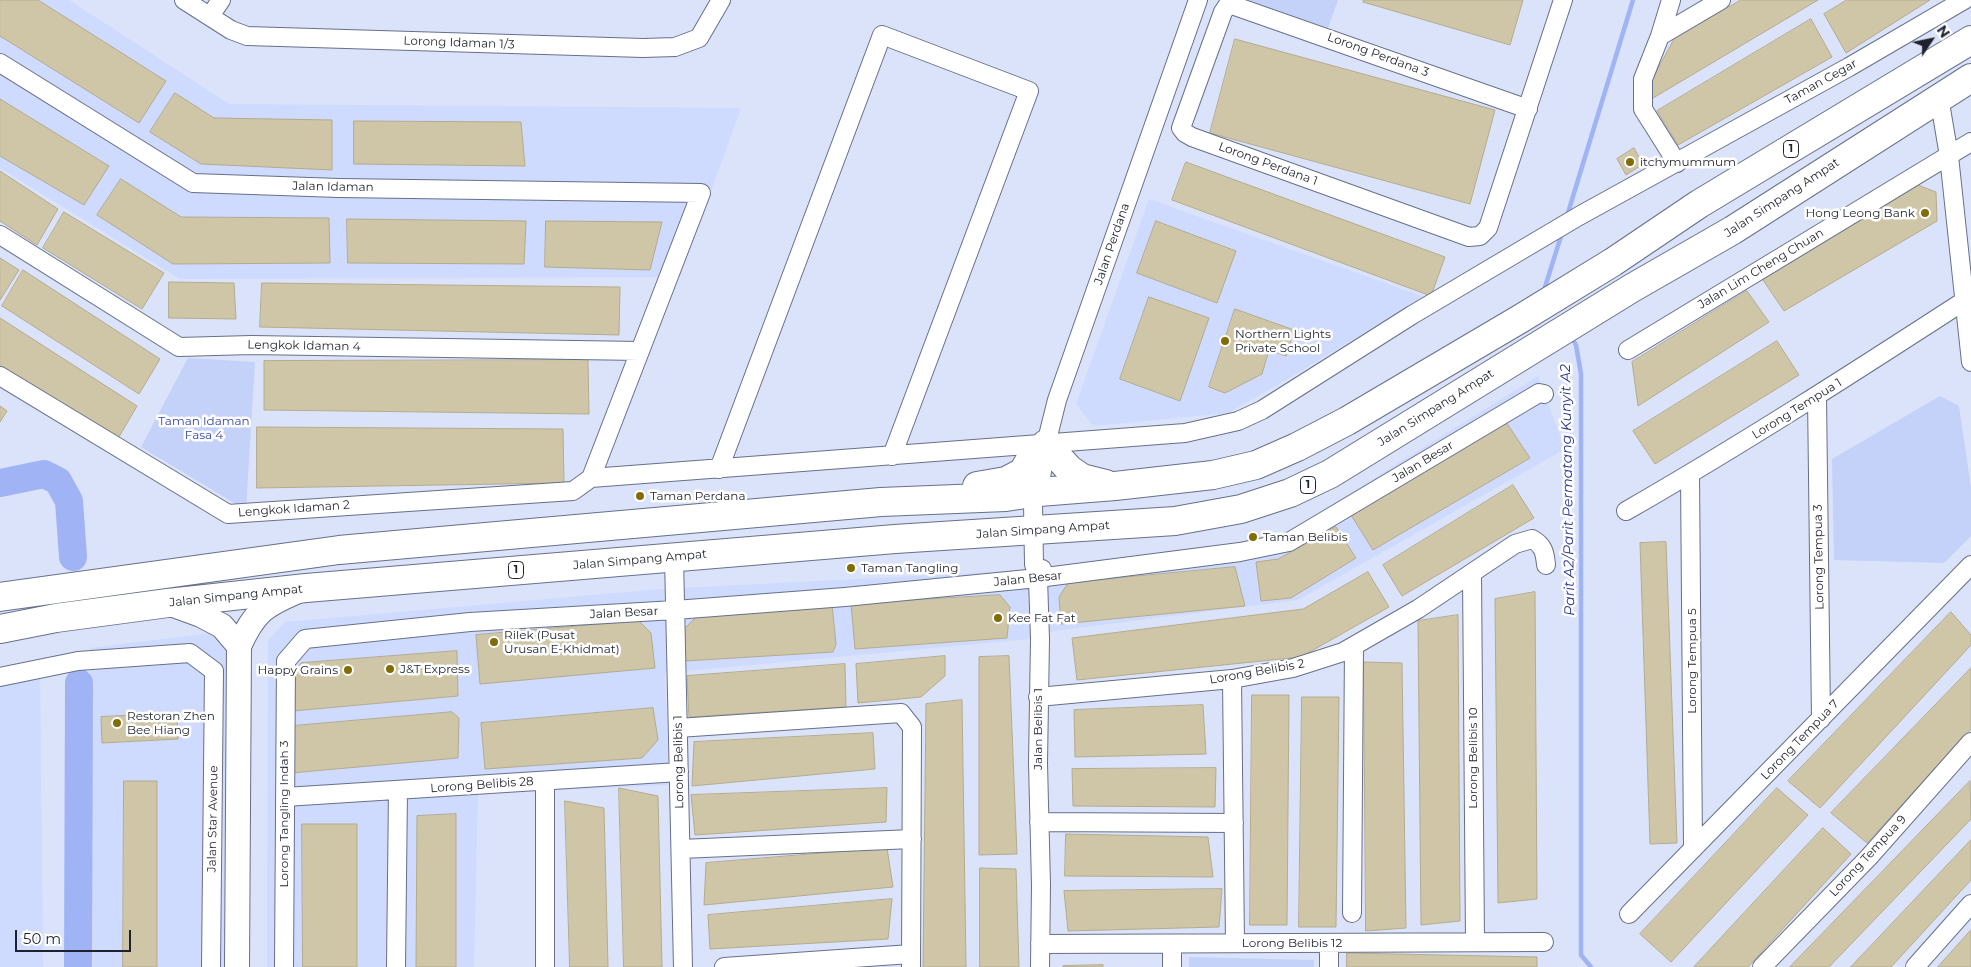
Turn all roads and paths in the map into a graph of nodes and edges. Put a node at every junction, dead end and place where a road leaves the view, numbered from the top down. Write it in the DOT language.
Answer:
graph roads {
  1 [pos="184,0"];
  2 [pos="220,0"];
  3 [pos="721,0"];
  4 [pos="1198,0"];
  5 [pos="1563,0"];
  6 [pos="1671,0"];
  7 [pos="1722,0"];
  8 [pos="1964,0"];
  9 [pos="1227,6"];
  10 [pos="210,16"];
  11 [pos="1660,36"];
  12 [pos="1971,40"];
  13 [pos="0,63"];
  14 [pos="1971,78"];
  15 [pos="1938,97"];
  16 [pos="1528,109"];
  17 [pos="1971,142"];
  18 [pos="1949,156"];
  19 [pos="1677,163"];
  20 [pos="0,235"];
  21 [pos="1964,301"];
  22 [pos="1628,350"];
  23 [pos="640,351"];
  24 [pos="1971,362"];
  25 [pos="0,376"];
  26 [pos="1544,394"];
  27 [pos="1817,396"];
  28 [pos="1046,444"];
  29 [pos="892,456"];
  30 [pos="719,469"];
  31 [pos="1690,474"];
  32 [pos="591,478"];
  33 [pos="1115,486"];
  34 [pos="1039,492"];
  35 [pos="881,502"];
  36 [pos="1626,511"];
  37 [pos="1039,530"];
  38 [pos="674,557"];
  39 [pos="1546,565"];
  40 [pos="1971,566"];
  41 [pos="1472,574"];
  42 [pos="1038,578"];
  43 [pos="306,588"];
  44 [pos="0,597"];
  45 [pos="168,603"];
  46 [pos="675,610"];
  47 [pos="0,628"];
  48 [pos="239,646"];
  49 [pos="1354,646"];
  50 [pos="286,661"];
  51 [pos="0,677"];
  52 [pos="1232,679"];
  53 [pos="1038,697"];
  54 [pos="1820,719"];
  55 [pos="678,728"];
  56 [pos="1971,742"];
  57 [pos="679,772"];
  58 [pos="545,781"];
  59 [pos="398,790"];
  60 [pos="285,797"];
  61 [pos="1039,822"];
  62 [pos="1234,823"];
  63 [pos="912,839"];
  64 [pos="681,849"];
  65 [pos="1693,849"];
  66 [pos="1971,904"];
  67 [pos="1352,913"];
  68 [pos="1629,914"];
  69 [pos="1475,942"];
  70 [pos="1544,942"];
  71 [pos="1235,943"];
  72 [pos="1329,943"];
  73 [pos="1040,944"];
  74 [pos="1172,944"];
  75 [pos="211,959"];
  76 [pos="237,959"];
  77 [pos="911,960"];
  78 [pos="284,967"];
  79 [pos="396,967"];
  80 [pos="545,967"];
  81 [pos="683,967"];
  82 [pos="724,967"];
  83 [pos="1040,967"];
  84 [pos="1172,967"];
  85 [pos="1329,967"];
  86 [pos="1762,967"];
  87 [pos="1915,967"];
  1 -- 10 [label="street, Lorong Idaman 1/3"];
  2 -- 10 [label="street"];
  3 -- 10 [label="street, Lorong Idaman 1/3"];
  4 -- 28 [label="street, Jalan Perdana"];
  5 -- 16 [label="street"];
  6 -- 11 [label="street"];
  7 -- 11 [label="street"];
  8 -- 19 [label="street, Taman Cegar"];
  9 -- 16 [label="street, Lorong Perdana 3"];
  9 -- 16 [label="street, Lorong Perdana 1"];
  11 -- 19 [label="street"];
  12 -- 33 [label="highway, 1"];
  13 -- 23 [label="street, Jalan Idaman"];
  14 -- 15 [label="highway, Jalan Simpang Ampat / 1"];
  15 -- 18 [label="street"];
  15 -- 37 [label="highway, Jalan Simpang Ampat / 1"];
  17 -- 18 [label="street, Jalan Lim Cheng Chuan"];
  18 -- 21 [label="street"];
  18 -- 22 [label="street, Jalan Lim Cheng Chuan"];
  19 -- 28 [label="street, Taman Cegar"];
  20 -- 23 [label="street, Lengkok Idaman 4"];
  21 -- 24 [label="street"];
  21 -- 27 [label="street, Lorong Tempua 1"];
  23 -- 32 [label="street"];
  25 -- 32 [label="street, Lengkok Idaman 2"];
  26 -- 42 [label="street, Jalan Besar"];
  27 -- 31 [label="street, Lorong Tempua 1"];
  27 -- 54 [label="street, Lorong Tempua 3"];
  28 -- 29 [label="street, Taman Cegar"];
  28 -- 33 [label="highway"];
  28 -- 34 [label="street, Jalan Perdana"];
  28 -- 35 [label="highway"];
  29 -- 30 [label="street, Taman Cegar"];
  29 -- 30 [label="street"];
  30 -- 32 [label="street, Taman Cegar"];
  31 -- 36 [label="street, Lorong Tempua 1"];
  31 -- 65 [label="street, Lorong Tempua 5"];
  33 -- 34 [label="highway, 1"];
  34 -- 35 [label="highway, 1"];
  34 -- 37 [label="street, Jalan Belibis 1"];
  35 -- 44 [label="highway, 1"];
  37 -- 38 [label="highway, Jalan Simpang Ampat / 1"];
  37 -- 42 [label="street, Jalan Belibis 1"];
  38 -- 43 [label="highway, Jalan Simpang Ampat / 1"];
  38 -- 46 [label="street, Lorong Belibis 1"];
  39 -- 41 [label="street, Lorong Belibis 2"];
  40 -- 54 [label="street, Lorong Tempua 7"];
  41 -- 49 [label="street, Lorong Belibis 2"];
  41 -- 69 [label="street, Lorong Belibis 10"];
  42 -- 46 [label="street, Jalan Besar"];
  42 -- 53 [label="street, Jalan Belibis 1"];
  43 -- 45 [label="highway, Jalan Simpang Ampat / 1"];
  43 -- 48 [label="street"];
  45 -- 47 [label="highway, Jalan Simpang Ampat / 1"];
  45 -- 48 [label="street"];
  46 -- 50 [label="street, Jalan Besar"];
  46 -- 55 [label="street, Lorong Belibis 1"];
  48 -- 76 [label="street"];
  49 -- 52 [label="street, Lorong Belibis 2"];
  49 -- 67 [label="street"];
  50 -- 60 [label="street, Lorong Tangling Indah 3"];
  51 -- 75 [label="street, Jalan Star Avenue"];
  52 -- 53 [label="street, Lorong Belibis 2"];
  52 -- 62 [label="street"];
  53 -- 61 [label="street, Jalan Belibis 1"];
  54 -- 65 [label="street, Lorong Tempua 7"];
  55 -- 57 [label="street, Lorong Belibis 1"];
  55 -- 63 [label="street"];
  56 -- 86 [label="street, Lorong Tempua 9"];
  57 -- 58 [label="street, Lorong Belibis 28"];
  57 -- 64 [label="street, Lorong Belibis 1"];
  58 -- 59 [label="street, Lorong Belibis 28"];
  58 -- 80 [label="street"];
  59 -- 60 [label="street, Lorong Belibis 28"];
  59 -- 79 [label="street"];
  60 -- 78 [label="street, Lorong Tangling Indah 3"];
  61 -- 62 [label="street"];
  61 -- 73 [label="street, Jalan Belibis 1"];
  62 -- 71 [label="street"];
  63 -- 64 [label="street"];
  63 -- 77 [label="street"];
  64 -- 81 [label="street, Lorong Belibis 1"];
  65 -- 68 [label="street, Lorong Tempua 7"];
  66 -- 87 [label="street"];
  69 -- 70 [label="street, Lorong Belibis 12"];
  69 -- 72 [label="street, Lorong Belibis 12"];
  71 -- 72 [label="street, Lorong Belibis 12"];
  71 -- 74 [label="street, Lorong Belibis 12"];
  72 -- 85 [label="street"];
  73 -- 74 [label="street, Lorong Belibis 12"];
  73 -- 83 [label="street, Jalan Belibis 1"];
  74 -- 84 [label="street"];
  75 -- 76 [label="street"];
  77 -- 82 [label="street"];
}
